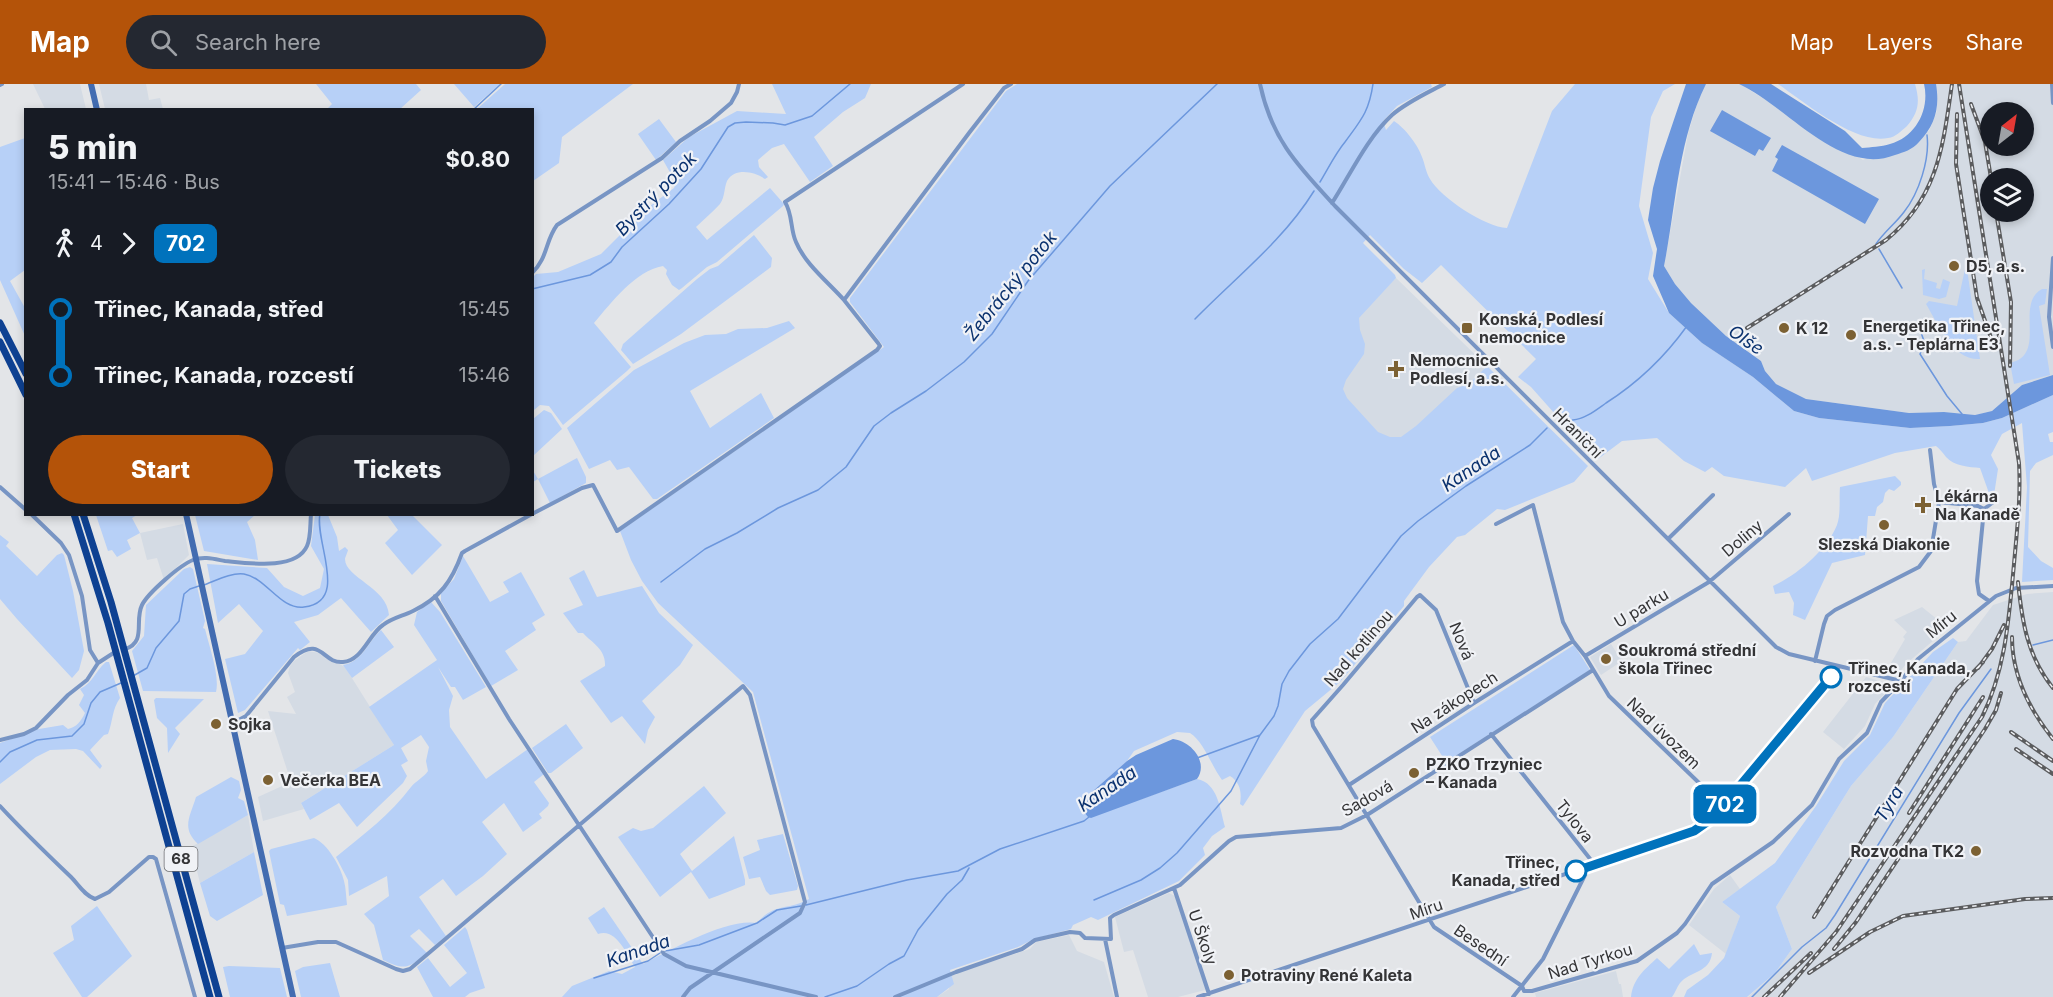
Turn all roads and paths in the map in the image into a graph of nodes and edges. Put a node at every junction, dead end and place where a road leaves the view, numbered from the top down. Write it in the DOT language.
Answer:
graph roads {
  1 [pos="91,84"];
  2 [pos="739,84"];
  3 [pos="963,84"];
  4 [pos="1011,84"];
  5 [pos="1260,84"];
  6 [pos="1444,84"];
  7 [pos="2052,84"];
  8 [pos="2053,103"];
  9 [pos="97,108"];
  10 [pos="1333,205"];
  11 [pos="2053,258"];
  12 [pos="534,270"];
  13 [pos="844,300"];
  14 [pos="0,323"];
  15 [pos="0,342"];
  16 [pos="2053,347"];
  17 [pos="24,370"];
  18 [pos="24,391"];
  19 [pos="1930,450"];
  20 [pos="0,487"];
  21 [pos="1713,495"];
  22 [pos="1996,500"];
  23 [pos="1940,502"];
  24 [pos="24,508"];
  25 [pos="1984,509"];
  26 [pos="534,513"];
  27 [pos="1789,514"];
  28 [pos="33,516"];
  29 [pos="75,516"];
  30 [pos="84,516"];
  31 [pos="186,516"];
  32 [pos="311,516"];
  33 [pos="528,516"];
  34 [pos="1496,524"];
  35 [pos="1668,539"];
  36 [pos="197,559"];
  37 [pos="1709,582"];
  38 [pos="2053,586"];
  39 [pos="1420,595"];
  40 [pos="435,596"];
  41 [pos="1989,601"];
  42 [pos="112,622"];
  43 [pos="1573,640"];
  44 [pos="1585,656"];
  45 [pos="1815,661"];
  46 [pos="98,663"];
  47 [pos="1839,666"];
  48 [pos="1593,670"];
  49 [pos="1901,681"];
  50 [pos="1474,703"];
  51 [pos="1313,717"];
  52 [pos="233,723"];
  53 [pos="1491,734"];
  54 [pos="0,740"];
  55 [pos="1348,786"];
  56 [pos="0,806"];
  57 [pos="1723,806"];
  58 [pos="1367,815"];
  59 [pos="580,825"];
  60 [pos="1589,867"];
  61 [pos="1174,888"];
  62 [pos="1430,920"];
  63 [pos="1105,939"];
  64 [pos="282,948"];
  65 [pos="713,973"];
  66 [pos="1522,987"];
  67 [pos="1209,994"];
  68 [pos="195,997"];
  69 [pos="210,997"];
  70 [pos="219,997"];
  71 [pos="293,997"];
  72 [pos="683,997"];
  73 [pos="816,997"];
  74 [pos="895,997"];
  75 [pos="1117,997"];
  76 [pos="1198,997"];
  77 [pos="1513,997"];
  1 -- 9 [label="main road"];
  2 -- 12 [label="street"];
  3 -- 13 [label="street"];
  4 -- 13 [label="street"];
  5 -- 10 [label="street, Hraniční"];
  6 -- 10 [label="street"];
  7 -- 8 [label="street"];
  10 -- 35 [label="street, Hraniční"];
  11 -- 16 [label="street"];
  13 -- 26 [label="street"];
  14 -- 17 [label="highway"];
  15 -- 18 [label="highway"];
  19 -- 23 [label="street"];
  20 -- 24 [label="street"];
  21 -- 35 [label="street"];
  22 -- 25 [label="street"];
  23 -- 25 [label="street"];
  23 -- 45 [label="street"];
  25 -- 41 [label="street"];
  27 -- 37 [label="street, Doliny"];
  28 -- 46 [label="street"];
  29 -- 42 [label="highway, 68"];
  30 -- 42 [label="highway, 68"];
  31 -- 36 [label="main road"];
  32 -- 36 [label="street"];
  33 -- 40 [label="street"];
  34 -- 43 [label="street, Nad úvozem"];
  35 -- 37 [label="street, Hraniční"];
  36 -- 46 [label="street"];
  36 -- 52 [label="main road"];
  37 -- 44 [label="street, U parku"];
  37 -- 45 [label="street, Hraniční"];
  38 -- 41 [label="street, Míru"];
  39 -- 50 [label="street, Nová"];
  39 -- 51 [label="street, Nad kotlinou"];
  40 -- 52 [label="street"];
  40 -- 59 [label="street"];
  41 -- 49 [label="street, Míru"];
  42 -- 69 [label="highway, 68"];
  42 -- 70 [label="highway, 68"];
  43 -- 44 [label="street, Nad úvozem"];
  43 -- 50 [label="street, Na zákopech"];
  44 -- 48 [label="street, Nad úvozem"];
  45 -- 47 [label="street, Hraniční"];
  46 -- 54 [label="street"];
  47 -- 49 [label="street"];
  47 -- 57 [label="street, Míru"];
  48 -- 53 [label="street, Sadová"];
  48 -- 57 [label="street, Nad úvozem"];
  49 -- 66 [label="street, Nad Tyrkou"];
  50 -- 55 [label="street, Na zákopech"];
  51 -- 55 [label="street, Besední"];
  52 -- 64 [label="main road"];
  53 -- 58 [label="street, Sadová"];
  53 -- 60 [label="street, Tylova"];
  55 -- 58 [label="street, Besední"];
  56 -- 68 [label="street"];
  57 -- 60 [label="street, Míru"];
  58 -- 61 [label="street, Sadová"];
  58 -- 62 [label="street, Besední"];
  59 -- 64 [label="street"];
  59 -- 65 [label="street"];
  59 -- 65 [label="street"];
  60 -- 62 [label="street, Míru"];
  60 -- 66 [label="street"];
  61 -- 63 [label="street, Sadová"];
  61 -- 67 [label="street, U Školy"];
  62 -- 66 [label="street, Besední"];
  62 -- 67 [label="street, Míru"];
  63 -- 74 [label="street"];
  63 -- 75 [label="street"];
  64 -- 71 [label="main road"];
  65 -- 72 [label="street"];
  65 -- 73 [label="street"];
  66 -- 77 [label="street"];
  67 -- 76 [label="street, Míru"];
}
